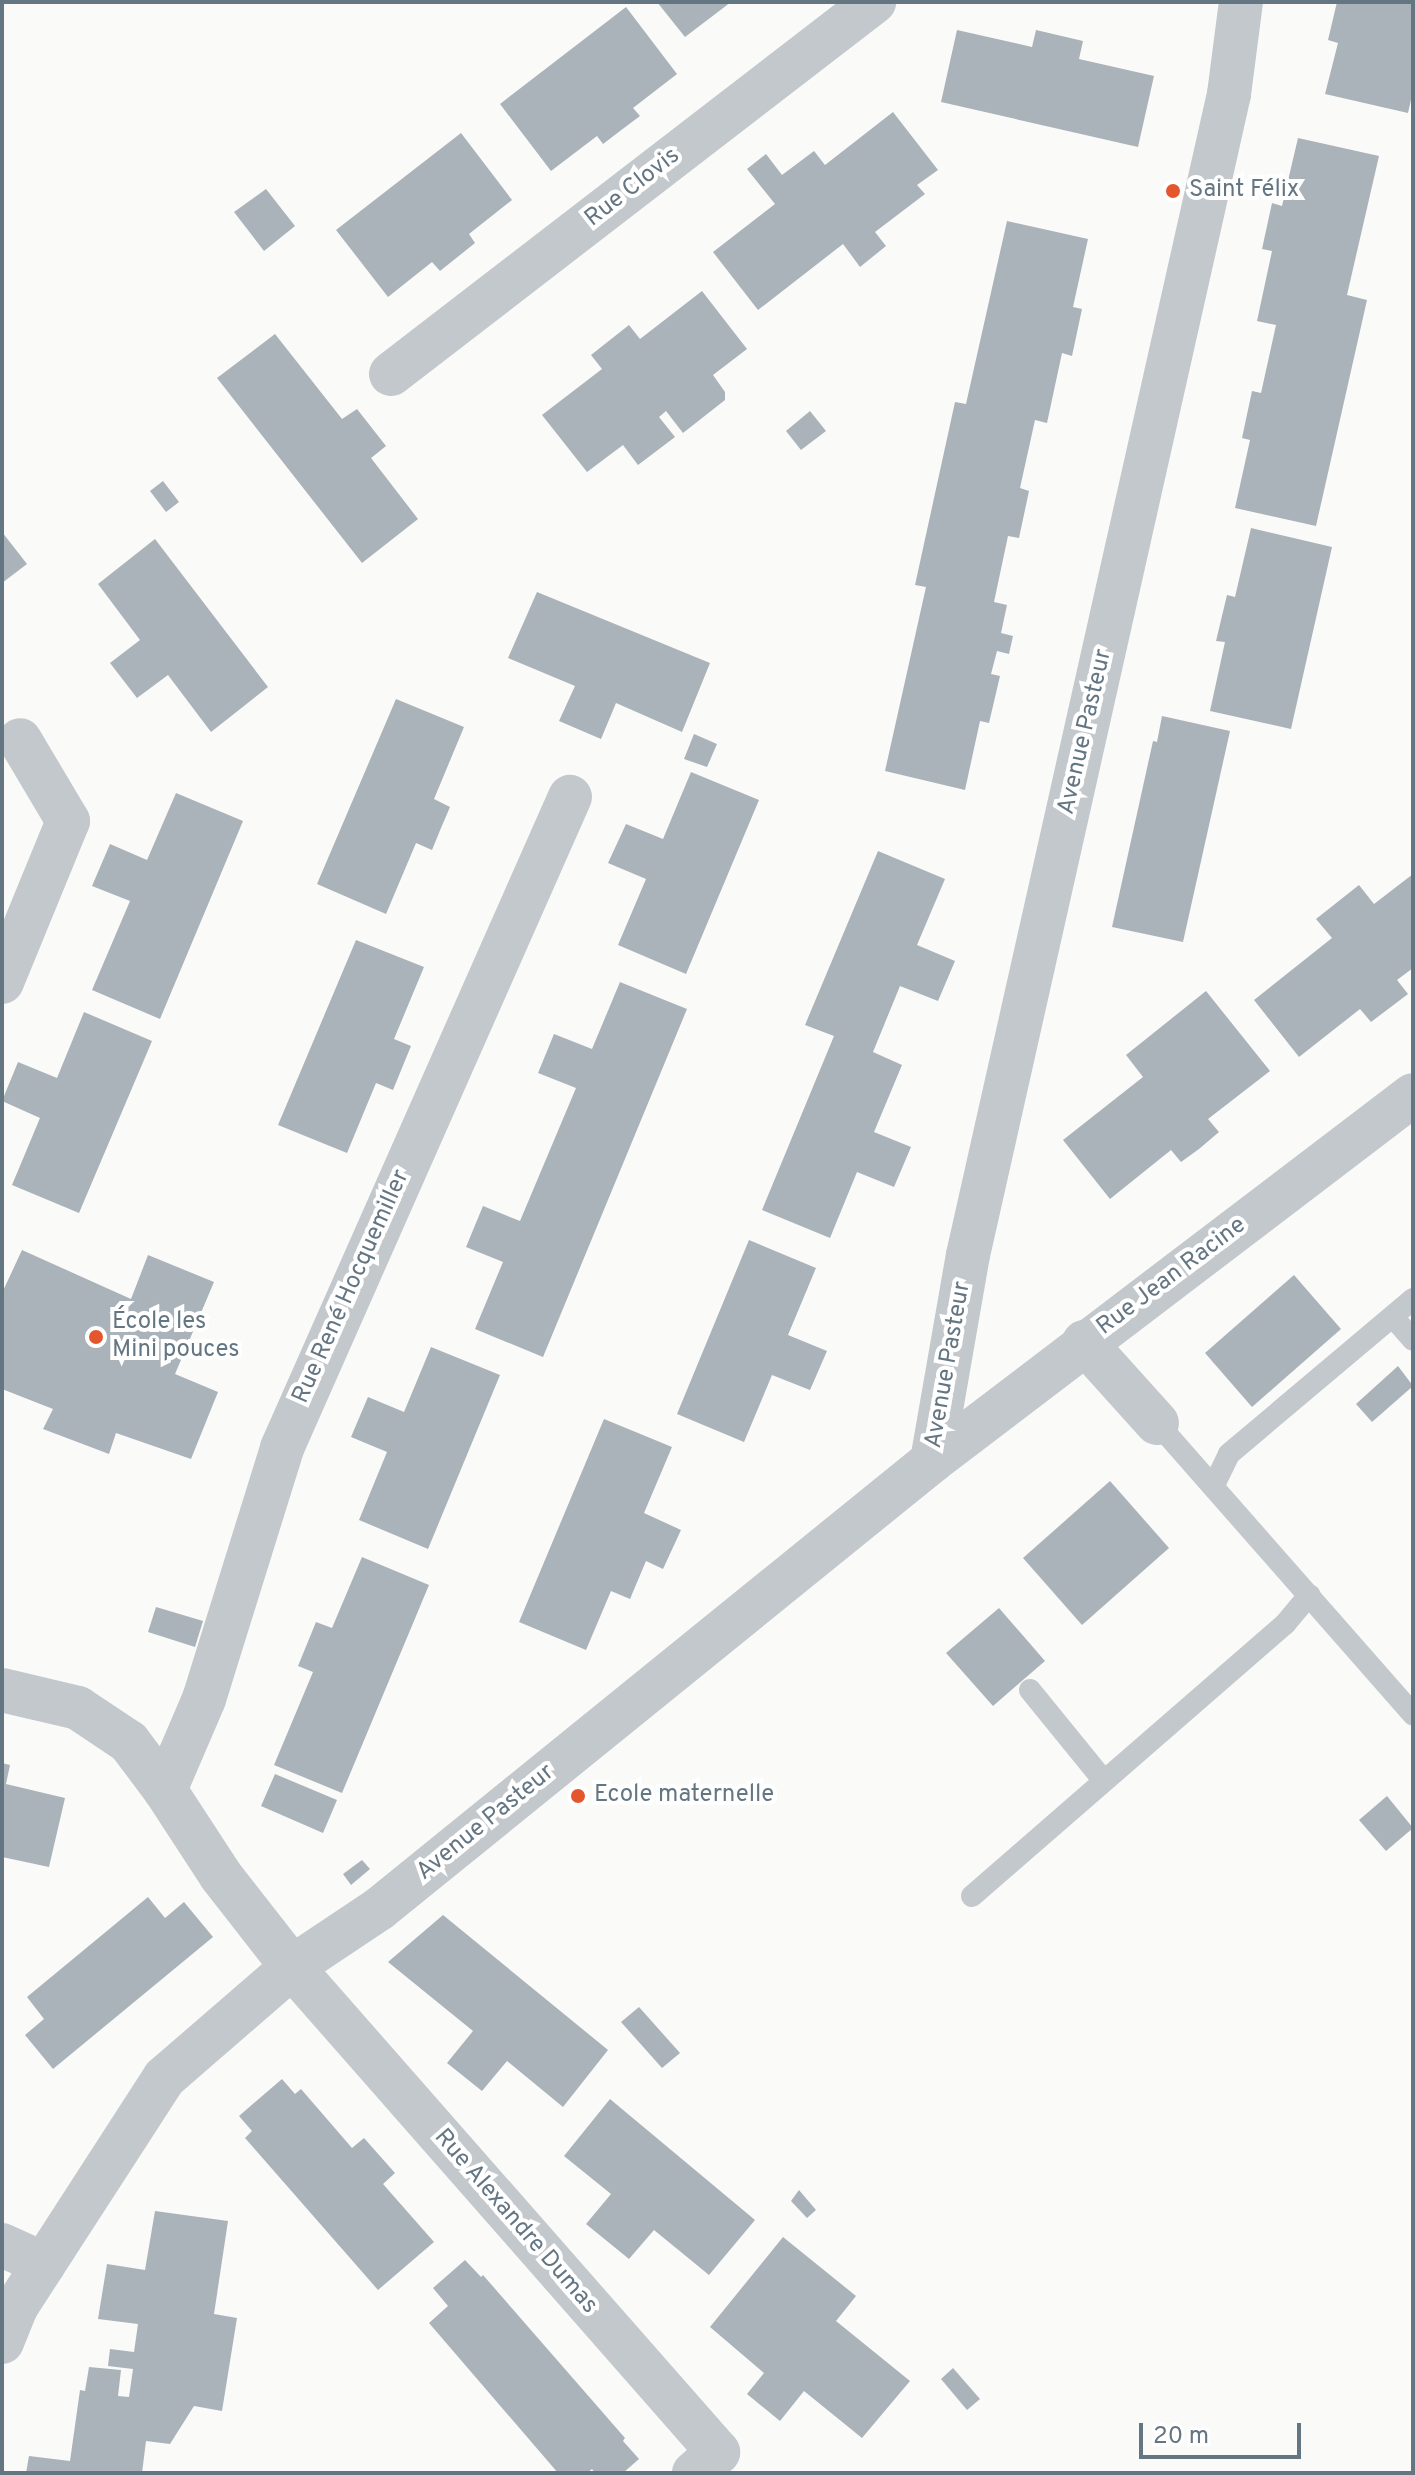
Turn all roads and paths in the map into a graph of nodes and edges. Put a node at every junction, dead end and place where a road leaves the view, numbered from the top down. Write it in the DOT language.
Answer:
graph roads {
  1 [pos="874,2"];
  2 [pos="1241,2"];
  3 [pos="391,374"];
  4 [pos="20,740"];
  5 [pos="570,797"];
  6 [pos="2,982"];
  7 [pos="1413,1095"];
  8 [pos="1413,1299"];
  9 [pos="1393,1317"];
  10 [pos="1413,1340"];
  11 [pos="1084,1342"];
  12 [pos="1157,1423"];
  13 [pos="932,1461"];
  14 [pos="1214,1485"];
  15 [pos="1309,1595"];
  16 [pos="2,1690"];
  17 [pos="1030,1690"];
  18 [pos="1413,1714"];
  19 [pos="1104,1781"];
  20 [pos="165,1790"];
  21 [pos="972,1896"];
  22 [pos="292,1967"];
  23 [pos="2,2245"];
  24 [pos="44,2264"];
  25 [pos="2,2342"];
  26 [pos="694,2473"];
  1 -- 3 [label="street, Rue Clovis"];
  2 -- 13 [label="street, Avenue Pasteur"];
  4 -- 6 [label="street"];
  5 -- 20 [label="street, Rue René Hocquemiller"];
  7 -- 11 [label="street, Rue Jean Racine"];
  8 -- 9 [label="lane"];
  9 -- 10 [label="lane"];
  9 -- 14 [label="lane"];
  11 -- 12 [label="street"];
  11 -- 13 [label="street, Rue Jean Racine"];
  12 -- 14 [label="lane"];
  13 -- 22 [label="street, Avenue Pasteur"];
  14 -- 15 [label="lane"];
  15 -- 18 [label="lane"];
  15 -- 19 [label="lane"];
  16 -- 20 [label="street"];
  17 -- 19 [label="lane"];
  19 -- 21 [label="lane"];
  20 -- 22 [label="street"];
  22 -- 24 [label="street, Avenue Pasteur"];
  22 -- 26 [label="street, Rue Alexandre Dumas"];
  23 -- 24 [label="street"];
  24 -- 25 [label="street, Avenue Pasteur"];
}
